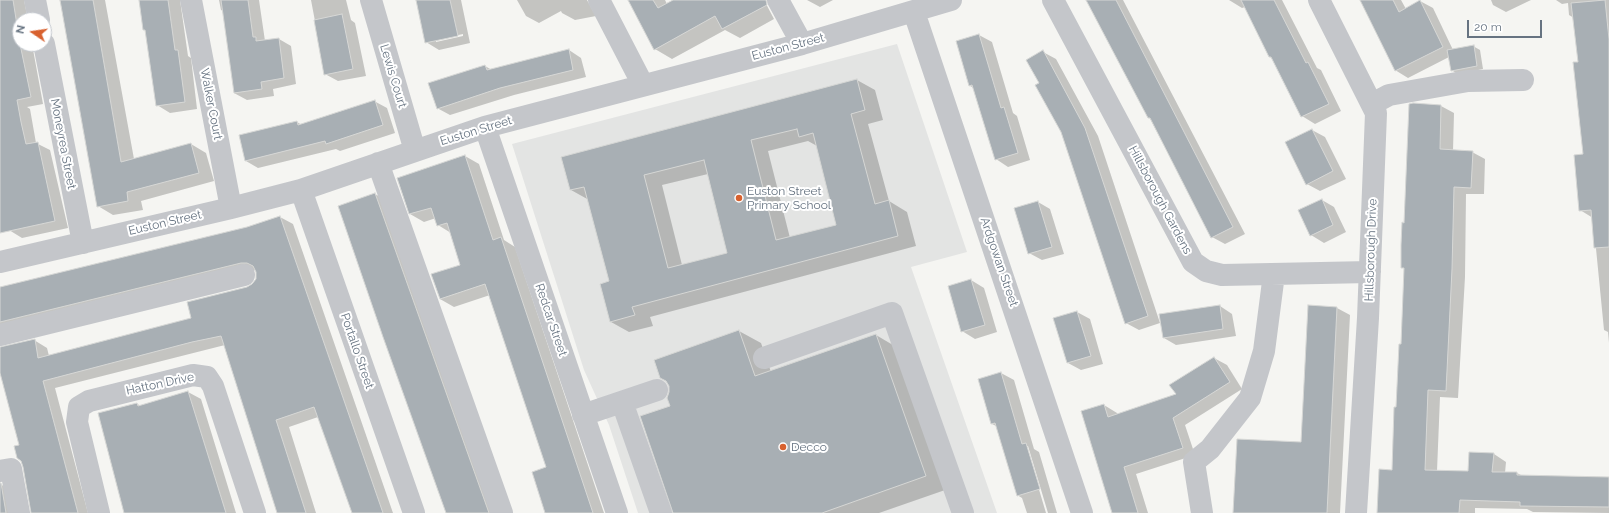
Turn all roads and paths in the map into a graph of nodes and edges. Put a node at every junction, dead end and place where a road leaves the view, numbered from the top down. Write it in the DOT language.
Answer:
graph roads {
  1 [pos="35,0"];
  2 [pos="191,0"];
  3 [pos="371,0"];
  4 [pos="599,0"];
  5 [pos="778,0"];
  6 [pos="951,0"];
  7 [pos="1053,0"];
  8 [pos="1319,0"];
  9 [pos="37,12"];
  10 [pos="914,12"];
  11 [pos="802,44"];
  12 [pos="46,52"];
  13 [pos="1523,80"];
  14 [pos="643,85"];
  15 [pos="1372,104"];
  16 [pos="485,127"];
  17 [pos="415,151"];
  18 [pos="378,163"];
  19 [pos="301,190"];
  20 [pos="230,208"];
  21 [pos="83,243"];
  22 [pos="0,262"];
  23 [pos="1370,272"];
  24 [pos="1274,274"];
  25 [pos="244,275"];
  26 [pos="0,335"];
  27 [pos="764,358"];
  28 [pos="657,390"];
  29 [pos="622,402"];
  30 [pos="584,415"];
  31 [pos="0,471"];
  32 [pos="19,513"];
  33 [pos="100,513"];
  34 [pos="255,513"];
  35 [pos="414,513"];
  36 [pos="502,513"];
  37 [pos="617,513"];
  38 [pos="661,513"];
  39 [pos="964,513"];
  40 [pos="1082,513"];
  41 [pos="1202,513"];
  42 [pos="1356,513"];
  1 -- 9 [label="street"];
  2 -- 20 [label="street, Walker Court"];
  3 -- 17 [label="street, Lewis Court"];
  4 -- 14 [label="street"];
  5 -- 11 [label="street"];
  6 -- 10 [label="street, Euston Street"];
  7 -- 24 [label="street, Hillsborough Gardens"];
  8 -- 15 [label="street, Hillsborough Drive"];
  10 -- 11 [label="street, Euston Street"];
  10 -- 40 [label="street, Ardgowan Street"];
  11 -- 14 [label="street, Euston Street"];
  12 -- 21 [label="street, Moneyrea Street"];
  13 -- 15 [label="street"];
  14 -- 16 [label="street, Euston Street"];
  15 -- 23 [label="street, Hillsborough Drive"];
  16 -- 17 [label="street, Euston Street"];
  16 -- 30 [label="street, Redcar Street"];
  17 -- 18 [label="street, Euston Street"];
  18 -- 19 [label="street, Euston Street"];
  18 -- 36 [label="street"];
  19 -- 20 [label="street, Euston Street"];
  19 -- 35 [label="street, Portallo Street"];
  20 -- 21 [label="street, Euston Street"];
  21 -- 22 [label="street, Euston Street"];
  23 -- 24 [label="street, Hillsborough Gardens"];
  23 -- 42 [label="street, Hillsborough Drive"];
  24 -- 41 [label="street"];
  25 -- 26 [label="street"];
  27 -- 39 [label="street"];
  28 -- 29 [label="street"];
  29 -- 30 [label="street"];
  29 -- 38 [label="street"];
  30 -- 37 [label="street, Redcar Street"];
  31 -- 32 [label="street"];
  33 -- 34 [label="street, Hatton Drive"];
}
